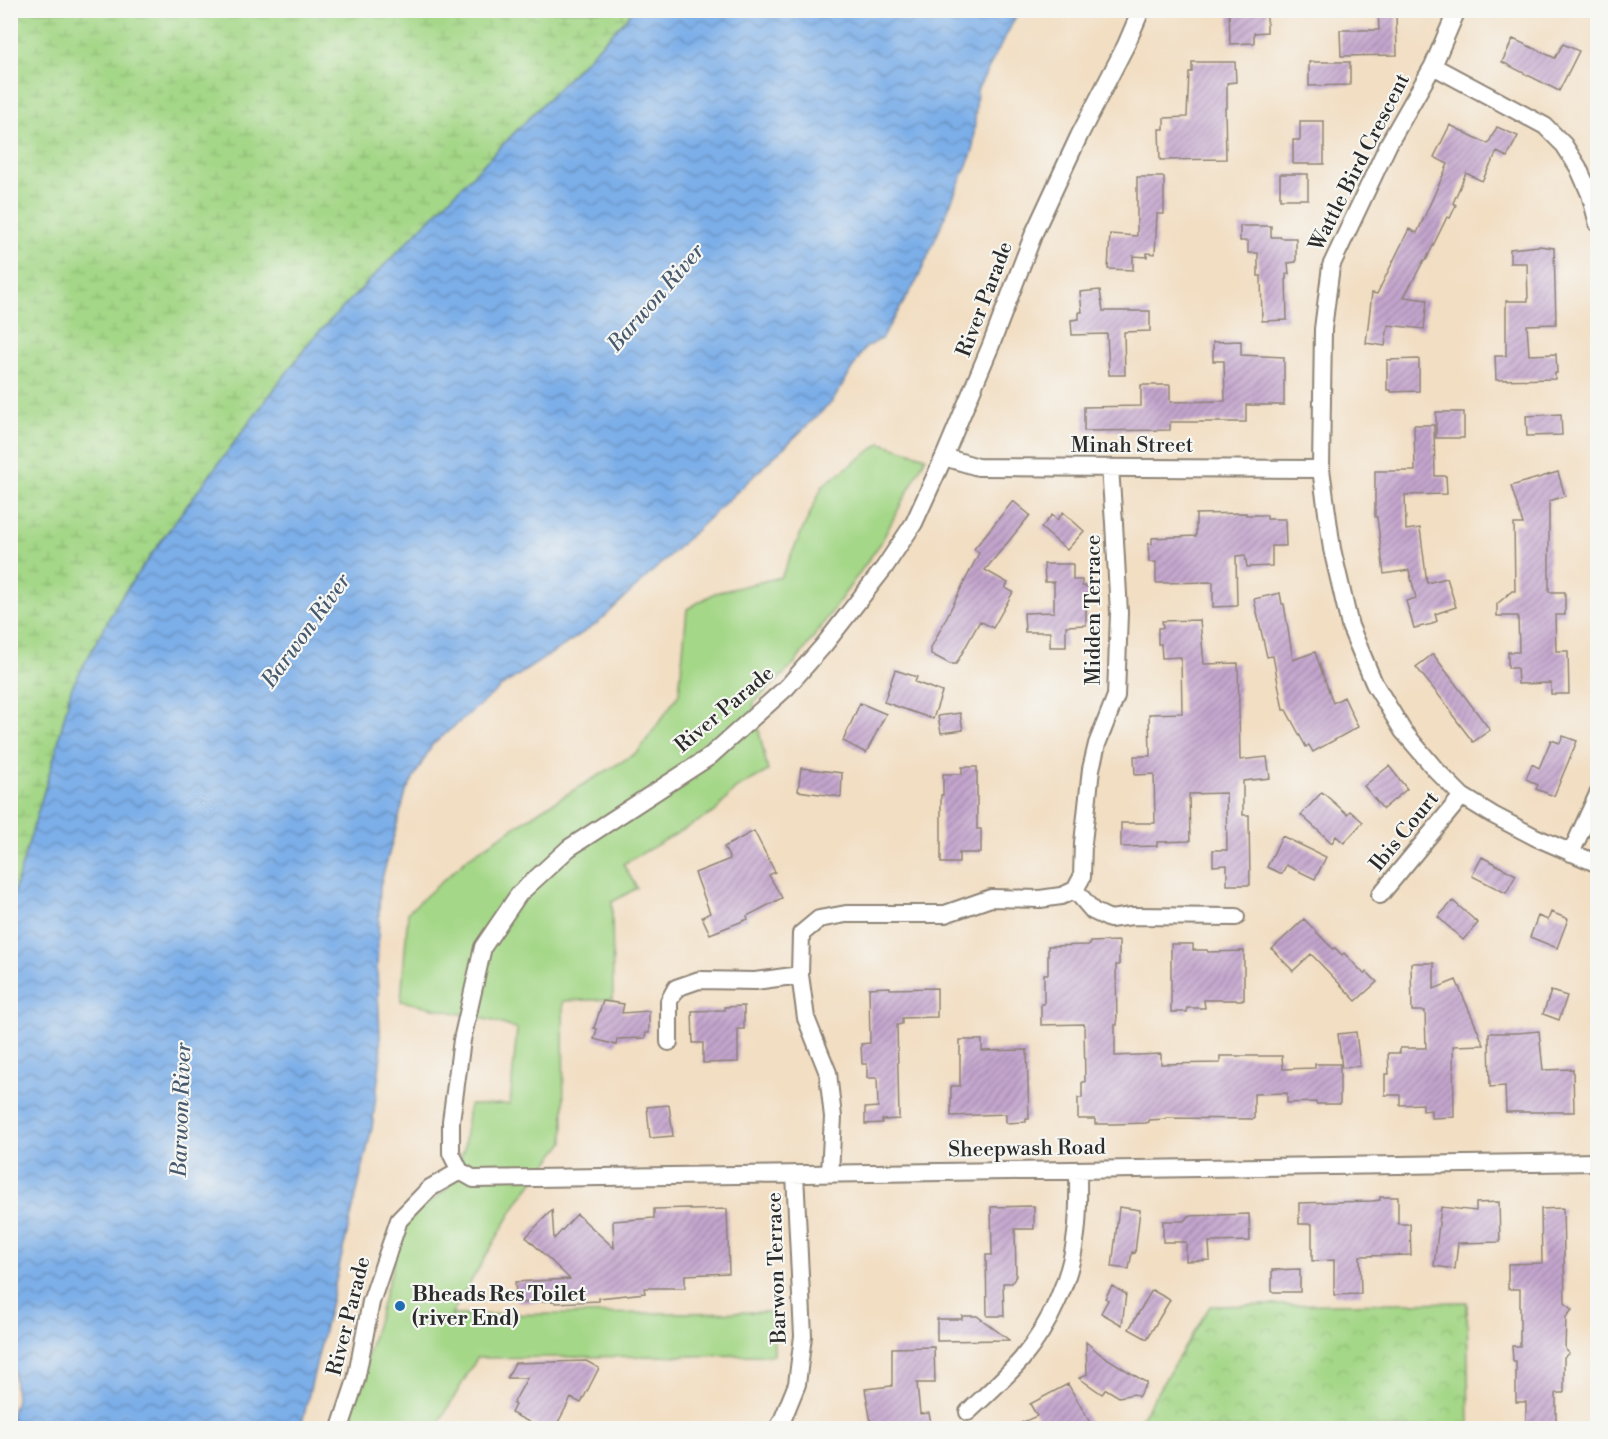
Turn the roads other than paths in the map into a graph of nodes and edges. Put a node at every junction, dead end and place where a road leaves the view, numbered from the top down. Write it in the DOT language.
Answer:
graph roads {
  1 [pos="1141,10"];
  2 [pos="1457,10"];
  3 [pos="1433,66"];
  4 [pos="1598,224"];
  5 [pos="944,458"];
  6 [pos="1110,468"];
  7 [pos="1321,469"];
  8 [pos="1598,794"];
  9 [pos="1462,796"];
  10 [pos="1571,852"];
  11 [pos="1598,864"];
  12 [pos="1075,890"];
  13 [pos="1380,895"];
  14 [pos="1236,917"];
  15 [pos="800,975"];
  16 [pos="669,1042"];
  17 [pos="1598,1162"];
  18 [pos="1078,1170"];
  19 [pos="460,1171"];
  20 [pos="830,1173"];
  21 [pos="795,1174"];
  22 [pos="969,1412"];
  23 [pos="340,1428"];
  24 [pos="778,1428"];
  1 -- 5 [label="street, River Parade"];
  2 -- 3 [label="street, Wattle Bird Crescent"];
  3 -- 4 [label="street"];
  3 -- 7 [label="street, Wattle Bird Crescent"];
  5 -- 6 [label="street, Minah Street"];
  5 -- 19 [label="street, River Parade"];
  6 -- 7 [label="street, Minah Street"];
  6 -- 12 [label="street, Midden Terrace"];
  7 -- 9 [label="street, Wattle Bird Crescent"];
  8 -- 10 [label="street"];
  9 -- 10 [label="street, Wattle Bird Crescent"];
  9 -- 13 [label="street, Ibis Court"];
  10 -- 11 [label="street, Wattle Bird Crescent"];
  12 -- 14 [label="street"];
  12 -- 15 [label="street"];
  15 -- 16 [label="street"];
  15 -- 20 [label="street"];
  17 -- 18 [label="street, Sheepwash Road"];
  18 -- 20 [label="street, Sheepwash Road"];
  18 -- 22 [label="street"];
  19 -- 21 [label="street, Sheepwash Road"];
  19 -- 23 [label="street, River Parade"];
  20 -- 21 [label="street, Sheepwash Road"];
  21 -- 24 [label="street, Barwon Terrace"];
}
